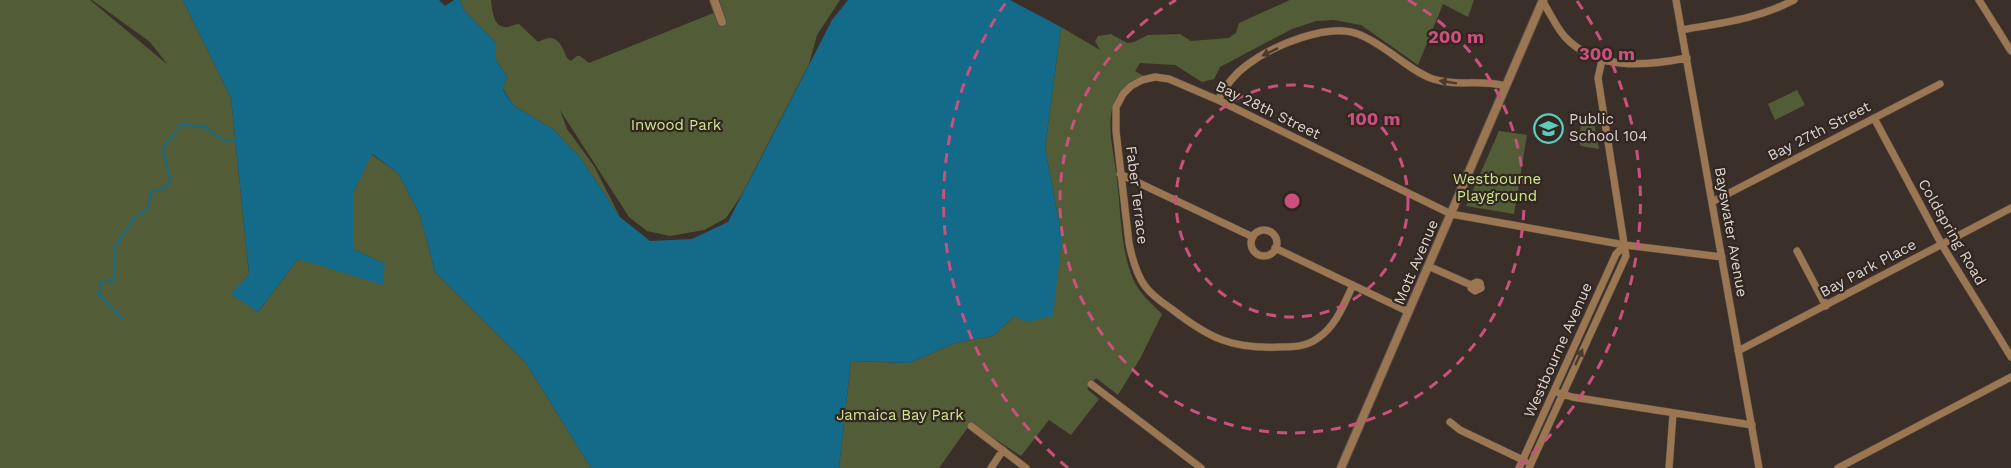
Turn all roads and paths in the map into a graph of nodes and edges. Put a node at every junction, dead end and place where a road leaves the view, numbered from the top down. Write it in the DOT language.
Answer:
graph roads {
  1 [pos="714,0"];
  2 [pos="1676,0"];
  3 [pos="1794,0"];
  4 [pos="1979,0"];
  5 [pos="1543,1"];
  6 [pos="722,22"];
  7 [pos="1681,30"];
  8 [pos="2011,51"];
  9 [pos="1687,58"];
  10 [pos="1602,60"];
  11 [pos="1147,78"];
  12 [pos="1940,84"];
  13 [pos="1505,86"];
  14 [pos="1218,100"];
  15 [pos="1874,118"];
  16 [pos="1120,174"];
  17 [pos="1712,202"];
  18 [pos="2011,208"];
  19 [pos="1451,214"];
  20 [pos="1253,237"];
  21 [pos="1625,245"];
  22 [pos="1942,245"];
  23 [pos="1275,248"];
  24 [pos="1797,251"];
  25 [pos="1722,257"];
  26 [pos="1428,266"];
  27 [pos="1353,285"];
  28 [pos="1472,285"];
  29 [pos="1826,306"];
  30 [pos="1409,312"];
  31 [pos="2009,347"];
  32 [pos="1738,351"];
  33 [pos="2011,357"];
  34 [pos="2011,377"];
  35 [pos="1090,384"];
  36 [pos="1558,393"];
  37 [pos="1673,414"];
  38 [pos="1450,422"];
  39 [pos="1752,425"];
  40 [pos="971,426"];
  41 [pos="1003,450"];
  42 [pos="1527,464"];
  43 [pos="991,468"];
  44 [pos="1026,468"];
  45 [pos="1201,468"];
  46 [pos="1341,468"];
  47 [pos="1520,468"];
  48 [pos="1669,468"];
  49 [pos="1759,468"];
  50 [pos="1838,468"];
  1 -- 6 [label="street"];
  2 -- 7 [label="street, Bayswater Avenue"];
  3 -- 7 [label="street"];
  4 -- 8 [label="street"];
  5 -- 10 [label="street"];
  5 -- 13 [label="street, Mott Avenue"];
  7 -- 9 [label="street, Bayswater Avenue"];
  9 -- 10 [label="street"];
  9 -- 17 [label="street, Bayswater Avenue"];
  10 -- 21 [label="street, Westbourne Avenue"];
  11 -- 14 [label="street, Bay 28th Street"];
  11 -- 16 [label="street, Faber Terrace"];
  12 -- 15 [label="street, Bay 27th Street"];
  13 -- 14 [label="street, one-way"];
  13 -- 19 [label="street, Mott Avenue"];
  14 -- 19 [label="street, Bay 28th Street"];
  15 -- 17 [label="street, Bay 27th Street"];
  15 -- 22 [label="street, Coldspring Road"];
  16 -- 20 [label="street"];
  16 -- 27 [label="street, Faber Terrace"];
  17 -- 25 [label="street, Bayswater Avenue"];
  18 -- 22 [label="street, Bay Park Place"];
  19 -- 21 [label="street, Bay 28th Street"];
  19 -- 26 [label="street, Mott Avenue"];
  20 -- 23 [label="street"];
  20 -- 23 [label="street"];
  21 -- 25 [label="street, Bay 28th Street"];
  21 -- 36 [label="street, Westbourne Avenue"];
  22 -- 29 [label="street, Bay Park Place"];
  22 -- 31 [label="street, Coldspring Road"];
  23 -- 27 [label="street"];
  24 -- 29 [label="street"];
  25 -- 32 [label="street, Bayswater Avenue"];
  26 -- 28 [label="street"];
  26 -- 30 [label="street, Mott Avenue"];
  27 -- 30 [label="street"];
  29 -- 32 [label="street, Bay Park Place"];
  30 -- 46 [label="street, Mott Avenue"];
  31 -- 33 [label="street, Coldspring Road"];
  32 -- 39 [label="street, Bayswater Avenue"];
  34 -- 50 [label="street"];
  35 -- 45 [label="street"];
  36 -- 37 [label="street"];
  36 -- 42 [label="street, Westbourne Avenue"];
  37 -- 39 [label="street"];
  37 -- 48 [label="street"];
  38 -- 42 [label="street"];
  39 -- 49 [label="street, Bayswater Avenue"];
  40 -- 41 [label="street"];
  41 -- 43 [label="street"];
  41 -- 44 [label="street"];
  42 -- 47 [label="street, Westbourne Avenue"];
}
